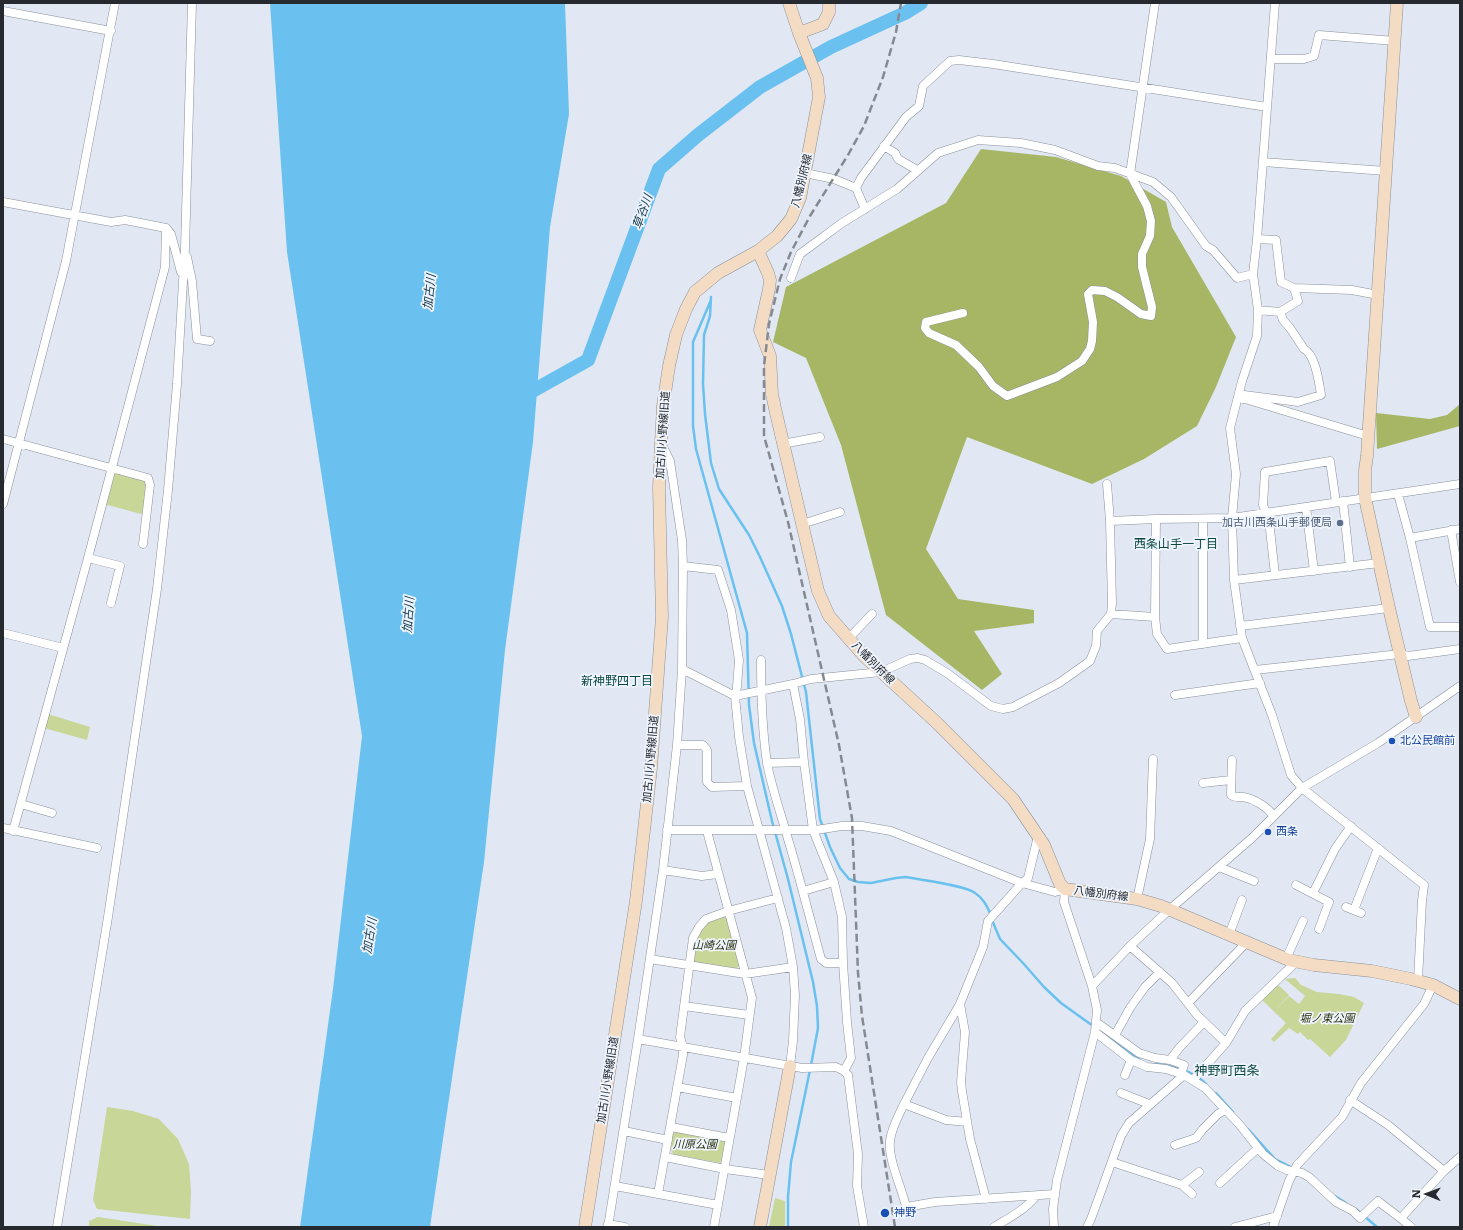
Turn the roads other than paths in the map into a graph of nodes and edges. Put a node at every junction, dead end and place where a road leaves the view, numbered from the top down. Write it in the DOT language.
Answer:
graph roads {
  1 [pos="116,3"];
  2 [pos="192,3"];
  3 [pos="789,3"];
  4 [pos="829,3"];
  5 [pos="1155,3"];
  6 [pos="1275,3"];
  7 [pos="1397,3"];
  8 [pos="3,10"];
  9 [pos="111,31"];
  10 [pos="799,33"];
  11 [pos="1395,41"];
  12 [pos="1271,58"];
  13 [pos="1143,88"];
  14 [pos="1267,107"];
  15 [pos="884,146"];
  16 [pos="1263,162"];
  17 [pos="917,170"];
  18 [pos="1386,171"];
  19 [pos="805,173"];
  20 [pos="1130,174"];
  21 [pos="856,188"];
  22 [pos="3,202"];
  23 [pos="866,209"];
  24 [pos="74,216"];
  25 [pos="166,228"];
  26 [pos="1257,239"];
  27 [pos="185,248"];
  28 [pos="758,251"];
  29 [pos="1253,274"];
  30 [pos="183,276"];
  31 [pos="791,278"];
  32 [pos="1294,288"];
  33 [pos="1378,295"];
  34 [pos="1258,310"];
  35 [pos="1280,312"];
  36 [pos="963,313"];
  37 [pos="210,340"];
  38 [pos="1240,398"];
  39 [pos="1368,436"];
  40 [pos="820,437"];
  41 [pos="3,439"];
  42 [pos="20,443"];
  43 [pos="661,443"];
  44 [pos="782,444"];
  45 [pos="111,468"];
  46 [pos="1107,484"];
  47 [pos="1460,484"];
  48 [pos="1398,494"];
  49 [pos="1365,498"];
  50 [pos="1340,501"];
  51 [pos="3,504"];
  52 [pos="1306,507"];
  53 [pos="840,512"];
  54 [pos="1266,513"];
  55 [pos="1232,518"];
  56 [pos="1156,519"];
  57 [pos="1203,519"];
  58 [pos="1110,521"];
  59 [pos="802,524"];
  60 [pos="1460,529"];
  61 [pos="1451,530"];
  62 [pos="1410,538"];
  63 [pos="143,544"];
  64 [pos="88,558"];
  65 [pos="1379,563"];
  66 [pos="683,566"];
  67 [pos="1350,567"];
  68 [pos="1314,571"];
  69 [pos="1275,576"];
  70 [pos="1234,580"];
  71 [pos="1460,582"];
  72 [pos="111,603"];
  73 [pos="1389,608"];
  74 [pos="872,614"];
  75 [pos="1111,614"];
  76 [pos="1155,617"];
  77 [pos="1240,626"];
  78 [pos="1460,627"];
  79 [pos="3,633"];
  80 [pos="849,638"];
  81 [pos="1242,638"];
  82 [pos="1203,644"];
  83 [pos="63,648"];
  84 [pos="1460,649"];
  85 [pos="1400,654"];
  86 [pos="761,660"];
  87 [pos="682,669"];
  88 [pos="1255,670"];
  89 [pos="880,672"];
  90 [pos="1260,683"];
  91 [pos="792,684"];
  92 [pos="1460,686"];
  93 [pos="761,690"];
  94 [pos="737,695"];
  95 [pos="1175,695"];
  96 [pos="1416,717"];
  97 [pos="677,745"];
  98 [pos="1153,759"];
  99 [pos="1232,760"];
  100 [pos="804,762"];
  101 [pos="767,764"];
  102 [pos="1231,780"];
  103 [pos="1203,783"];
  104 [pos="747,786"];
  105 [pos="1302,788"];
  106 [pos="20,804"];
  107 [pos="52,813"];
  108 [pos="1274,816"];
  109 [pos="1351,826"];
  110 [pos="3,828"];
  111 [pos="668,830"];
  112 [pos="759,830"];
  113 [pos="786,830"];
  114 [pos="814,830"];
  115 [pos="13,831"];
  116 [pos="707,831"];
  117 [pos="1038,836"];
  118 [pos="97,848"];
  119 [pos="1378,848"];
  120 [pos="1219,867"];
  121 [pos="663,870"];
  122 [pos="717,874"];
  123 [pos="1254,881"];
  124 [pos="834,882"];
  125 [pos="1022,882"];
  126 [pos="1296,885"];
  127 [pos="1065,889"];
  128 [pos="803,891"];
  129 [pos="1313,893"];
  130 [pos="778,898"];
  131 [pos="1138,899"];
  132 [pos="1242,900"];
  133 [pos="1169,910"];
  134 [pos="1353,910"];
  135 [pos="728,911"];
  136 [pos="1303,921"];
  137 [pos="1319,929"];
  138 [pos="1229,935"];
  139 [pos="1247,942"];
  140 [pos="1130,946"];
  141 [pos="650,959"];
  142 [pos="1291,961"];
  143 [pos="843,963"];
  144 [pos="689,966"];
  145 [pos="793,967"];
  146 [pos="1160,972"];
  147 [pos="745,974"];
  148 [pos="1418,980"];
  149 [pos="1092,986"];
  150 [pos="1433,986"];
  151 [pos="1460,999"];
  152 [pos="1188,1003"];
  153 [pos="960,1004"];
  154 [pos="684,1006"];
  155 [pos="749,1015"];
  156 [pos="1096,1022"];
  157 [pos="1204,1022"];
  158 [pos="1095,1032"];
  159 [pos="1115,1035"];
  160 [pos="638,1039"];
  161 [pos="1226,1043"];
  162 [pos="683,1046"];
  163 [pos="744,1058"];
  164 [pos="1131,1060"];
  165 [pos="1170,1060"];
  166 [pos="790,1066"];
  167 [pos="844,1071"];
  168 [pos="1182,1074"];
  169 [pos="1125,1075"];
  170 [pos="1196,1077"];
  171 [pos="677,1087"];
  172 [pos="1121,1093"];
  173 [pos="737,1098"];
  174 [pos="1350,1100"];
  175 [pos="904,1104"];
  176 [pos="1149,1104"];
  177 [pos="1225,1110"];
  178 [pos="968,1122"];
  179 [pos="671,1127"];
  180 [pos="624,1131"];
  181 [pos="729,1138"];
  182 [pos="668,1140"];
  183 [pos="1175,1145"];
  184 [pos="1258,1148"];
  185 [pos="665,1157"];
  186 [pos="1460,1157"];
  187 [pos="1112,1162"];
  188 [pos="725,1168"];
  189 [pos="1199,1172"];
  190 [pos="1293,1172"];
  191 [pos="1444,1172"];
  192 [pos="768,1175"];
  193 [pos="1220,1183"];
  194 [pos="1182,1184"];
  195 [pos="615,1186"];
  196 [pos="658,1194"];
  197 [pos="1055,1194"];
  198 [pos="1192,1194"];
  199 [pos="1036,1196"];
  200 [pos="986,1199"];
  201 [pos="718,1205"];
  202 [pos="1277,1216"];
  203 [pos="1401,1218"];
  204 [pos="608,1226"];
  205 [pos="57,1227"];
  206 [pos="585,1227"];
  207 [pos="625,1227"];
  208 [pos="714,1227"];
  209 [pos="760,1227"];
  210 [pos="864,1227"];
  211 [pos="994,1227"];
  212 [pos="1054,1227"];
  213 [pos="1087,1227"];
  214 [pos="1235,1227"];
  215 [pos="1273,1227"];
  216 [pos="1411,1227"];
  1 -- 9 [label="street"];
  2 -- 27 [label="street"];
  3 -- 10 [label="street, 八幡別府線"];
  4 -- 10 [label="street"];
  5 -- 13 [label="street"];
  6 -- 12 [label="street"];
  7 -- 11 [label="street"];
  8 -- 9 [label="street"];
  9 -- 24 [label="street"];
  10 -- 19 [label="street, 八幡別府線"];
  11 -- 12 [label="street"];
  11 -- 18 [label="street"];
  12 -- 14 [label="street"];
  13 -- 14 [label="street"];
  13 -- 15 [label="street"];
  13 -- 20 [label="street"];
  14 -- 16 [label="street"];
  15 -- 17 [label="street"];
  15 -- 21 [label="street"];
  16 -- 18 [label="street"];
  16 -- 26 [label="street"];
  17 -- 20 [label="street"];
  17 -- 23 [label="street"];
  18 -- 33 [label="street"];
  19 -- 21 [label="street"];
  19 -- 28 [label="street, 八幡別府線"];
  20 -- 29 [label="street"];
  20 -- 36 [label="street"];
  21 -- 23 [label="street"];
  22 -- 24 [label="street"];
  23 -- 31 [label="street"];
  24 -- 25 [label="street"];
  24 -- 42 [label="street"];
  25 -- 30 [label="street"];
  25 -- 45 [label="street"];
  26 -- 29 [label="street"];
  26 -- 32 [label="street"];
  27 -- 30 [label="street"];
  27 -- 37 [label="street"];
  28 -- 43 [label="street, 加古川小野線旧道"];
  28 -- 44 [label="street, 八幡別府線"];
  29 -- 34 [label="street"];
  30 -- 205 [label="street"];
  32 -- 33 [label="street"];
  32 -- 35 [label="street"];
  33 -- 39 [label="street"];
  34 -- 35 [label="street"];
  34 -- 38 [label="street"];
  35 -- 38 [label="street"];
  38 -- 39 [label="street"];
  38 -- 55 [label="street"];
  39 -- 49 [label="street"];
  40 -- 44 [label="street"];
  41 -- 42 [label="street"];
  42 -- 45 [label="street"];
  42 -- 51 [label="street"];
  43 -- 66 [label="street"];
  43 -- 206 [label="street, 加古川小野線旧道"];
  44 -- 59 [label="street, 八幡別府線"];
  45 -- 63 [label="street"];
  45 -- 64 [label="street"];
  46 -- 58 [label="street"];
  47 -- 48 [label="street"];
  48 -- 49 [label="street"];
  48 -- 62 [label="street"];
  49 -- 50 [label="street"];
  49 -- 65 [label="street"];
  50 -- 52 [label="street"];
  50 -- 54 [label="street"];
  50 -- 67 [label="street"];
  52 -- 54 [label="street"];
  52 -- 68 [label="street"];
  53 -- 59 [label="street"];
  54 -- 55 [label="street"];
  54 -- 69 [label="street"];
  55 -- 57 [label="street"];
  55 -- 70 [label="street"];
  56 -- 57 [label="street"];
  56 -- 58 [label="street"];
  56 -- 76 [label="street"];
  57 -- 82 [label="street"];
  58 -- 75 [label="street"];
  59 -- 80 [label="street, 八幡別府線"];
  60 -- 61 [label="street"];
  61 -- 62 [label="street"];
  61 -- 71 [label="street"];
  62 -- 78 [label="street"];
  64 -- 72 [label="street"];
  64 -- 83 [label="street"];
  65 -- 67 [label="street"];
  65 -- 73 [label="street"];
  66 -- 87 [label="street"];
  66 -- 94 [label="street"];
  67 -- 68 [label="street"];
  68 -- 69 [label="street"];
  69 -- 70 [label="street"];
  70 -- 77 [label="street"];
  73 -- 77 [label="street"];
  73 -- 85 [label="street"];
  74 -- 80 [label="street"];
  75 -- 76 [label="street"];
  75 -- 89 [label="street"];
  76 -- 82 [label="street"];
  77 -- 81 [label="street"];
  79 -- 83 [label="street"];
  80 -- 89 [label="street, 八幡別府線"];
  81 -- 82 [label="street"];
  81 -- 88 [label="street"];
  83 -- 106 [label="street"];
  84 -- 85 [label="street"];
  85 -- 88 [label="street"];
  85 -- 96 [label="street"];
  86 -- 93 [label="street"];
  87 -- 94 [label="street"];
  87 -- 97 [label="street"];
  88 -- 90 [label="street"];
  89 -- 91 [label="street"];
  89 -- 117 [label="street, 八幡別府線"];
  90 -- 95 [label="street"];
  90 -- 105 [label="street"];
  91 -- 93 [label="street"];
  91 -- 100 [label="street"];
  92 -- 96 [label="street"];
  93 -- 94 [label="street"];
  93 -- 101 [label="street"];
  94 -- 104 [label="street"];
  96 -- 105 [label="street"];
  97 -- 104 [label="street"];
  97 -- 111 [label="street"];
  98 -- 131 [label="street"];
  99 -- 102 [label="street"];
  100 -- 101 [label="street"];
  100 -- 114 [label="street"];
  101 -- 113 [label="street"];
  102 -- 103 [label="street"];
  102 -- 108 [label="street"];
  104 -- 112 [label="street"];
  105 -- 108 [label="street"];
  105 -- 109 [label="street"];
  106 -- 107 [label="street"];
  106 -- 115 [label="street"];
  108 -- 120 [label="street"];
  109 -- 119 [label="street"];
  109 -- 129 [label="street"];
  110 -- 115 [label="street"];
  111 -- 116 [label="street"];
  111 -- 121 [label="street"];
  112 -- 113 [label="street"];
  112 -- 116 [label="street"];
  112 -- 130 [label="street"];
  113 -- 114 [label="street"];
  113 -- 128 [label="street"];
  114 -- 124 [label="street"];
  114 -- 125 [label="street"];
  115 -- 118 [label="street"];
  116 -- 122 [label="street"];
  117 -- 125 [label="street"];
  117 -- 127 [label="street, 八幡別府線"];
  119 -- 134 [label="street"];
  119 -- 148 [label="street"];
  120 -- 123 [label="street"];
  120 -- 133 [label="street"];
  121 -- 122 [label="street"];
  121 -- 141 [label="street"];
  122 -- 135 [label="street"];
  124 -- 128 [label="street"];
  124 -- 143 [label="street"];
  125 -- 127 [label="street"];
  125 -- 153 [label="street"];
  126 -- 129 [label="street"];
  127 -- 131 [label="street, 八幡別府線"];
  127 -- 149 [label="street"];
  128 -- 143 [label="street"];
  129 -- 137 [label="street"];
  130 -- 135 [label="street"];
  130 -- 145 [label="street"];
  131 -- 133 [label="street, 八幡別府線"];
  132 -- 138 [label="street"];
  133 -- 138 [label="street, 八幡別府線"];
  133 -- 140 [label="street"];
  135 -- 144 [label="street"];
  135 -- 147 [label="street"];
  136 -- 142 [label="street"];
  138 -- 139 [label="street, 八幡別府線"];
  139 -- 142 [label="street, 八幡別府線"];
  139 -- 152 [label="street"];
  140 -- 146 [label="street"];
  140 -- 149 [label="street"];
  141 -- 144 [label="street"];
  141 -- 160 [label="street"];
  142 -- 148 [label="street, 八幡別府線"];
  142 -- 161 [label="street"];
  143 -- 167 [label="street"];
  144 -- 147 [label="street"];
  144 -- 154 [label="street"];
  145 -- 147 [label="street"];
  145 -- 166 [label="street"];
  146 -- 152 [label="street"];
  146 -- 159 [label="street"];
  147 -- 155 [label="street"];
  148 -- 150 [label="street, 八幡別府線"];
  149 -- 156 [label="street"];
  150 -- 151 [label="street, 八幡別府線"];
  150 -- 174 [label="street"];
  152 -- 157 [label="street"];
  153 -- 175 [label="street"];
  153 -- 178 [label="street"];
  154 -- 155 [label="street"];
  154 -- 162 [label="street"];
  155 -- 163 [label="street"];
  156 -- 158 [label="street"];
  156 -- 159 [label="street"];
  157 -- 161 [label="street"];
  157 -- 165 [label="street"];
  158 -- 164 [label="street"];
  158 -- 197 [label="street"];
  159 -- 165 [label="street"];
  160 -- 162 [label="street"];
  160 -- 180 [label="street"];
  161 -- 170 [label="street"];
  162 -- 163 [label="street"];
  162 -- 171 [label="street"];
  163 -- 166 [label="street"];
  163 -- 173 [label="street"];
  164 -- 168 [label="street"];
  164 -- 169 [label="street"];
  165 -- 168 [label="street"];
  166 -- 167 [label="street"];
  166 -- 192 [label="street"];
  167 -- 210 [label="street"];
  168 -- 170 [label="street"];
  168 -- 176 [label="street"];
  170 -- 177 [label="street"];
  171 -- 173 [label="street"];
  171 -- 179 [label="street"];
  172 -- 176 [label="street"];
  173 -- 181 [label="street"];
  174 -- 190 [label="street"];
  174 -- 191 [label="street"];
  175 -- 178 [label="street"];
  175 -- 200 [label="street"];
  176 -- 187 [label="street"];
  177 -- 183 [label="street"];
  177 -- 184 [label="street"];
  178 -- 200 [label="street"];
  179 -- 181 [label="street"];
  179 -- 182 [label="street"];
  180 -- 182 [label="street"];
  180 -- 195 [label="street"];
  181 -- 188 [label="street"];
  182 -- 185 [label="street"];
  184 -- 190 [label="street"];
  184 -- 193 [label="street"];
  185 -- 188 [label="street"];
  185 -- 196 [label="street"];
  186 -- 191 [label="street"];
  187 -- 194 [label="street"];
  187 -- 213 [label="street"];
  188 -- 192 [label="street"];
  188 -- 201 [label="street"];
  189 -- 194 [label="street"];
  190 -- 202 [label="street"];
  190 -- 203 [label="street"];
  191 -- 203 [label="street"];
  192 -- 209 [label="street"];
  194 -- 198 [label="street"];
  195 -- 196 [label="street"];
  195 -- 204 [label="street"];
  196 -- 201 [label="street"];
  197 -- 199 [label="street"];
  197 -- 212 [label="street"];
  199 -- 200 [label="street"];
  199 -- 211 [label="street"];
  201 -- 208 [label="street"];
  202 -- 214 [label="street"];
  202 -- 215 [label="street"];
  203 -- 216 [label="street"];
  204 -- 207 [label="street"];
}
